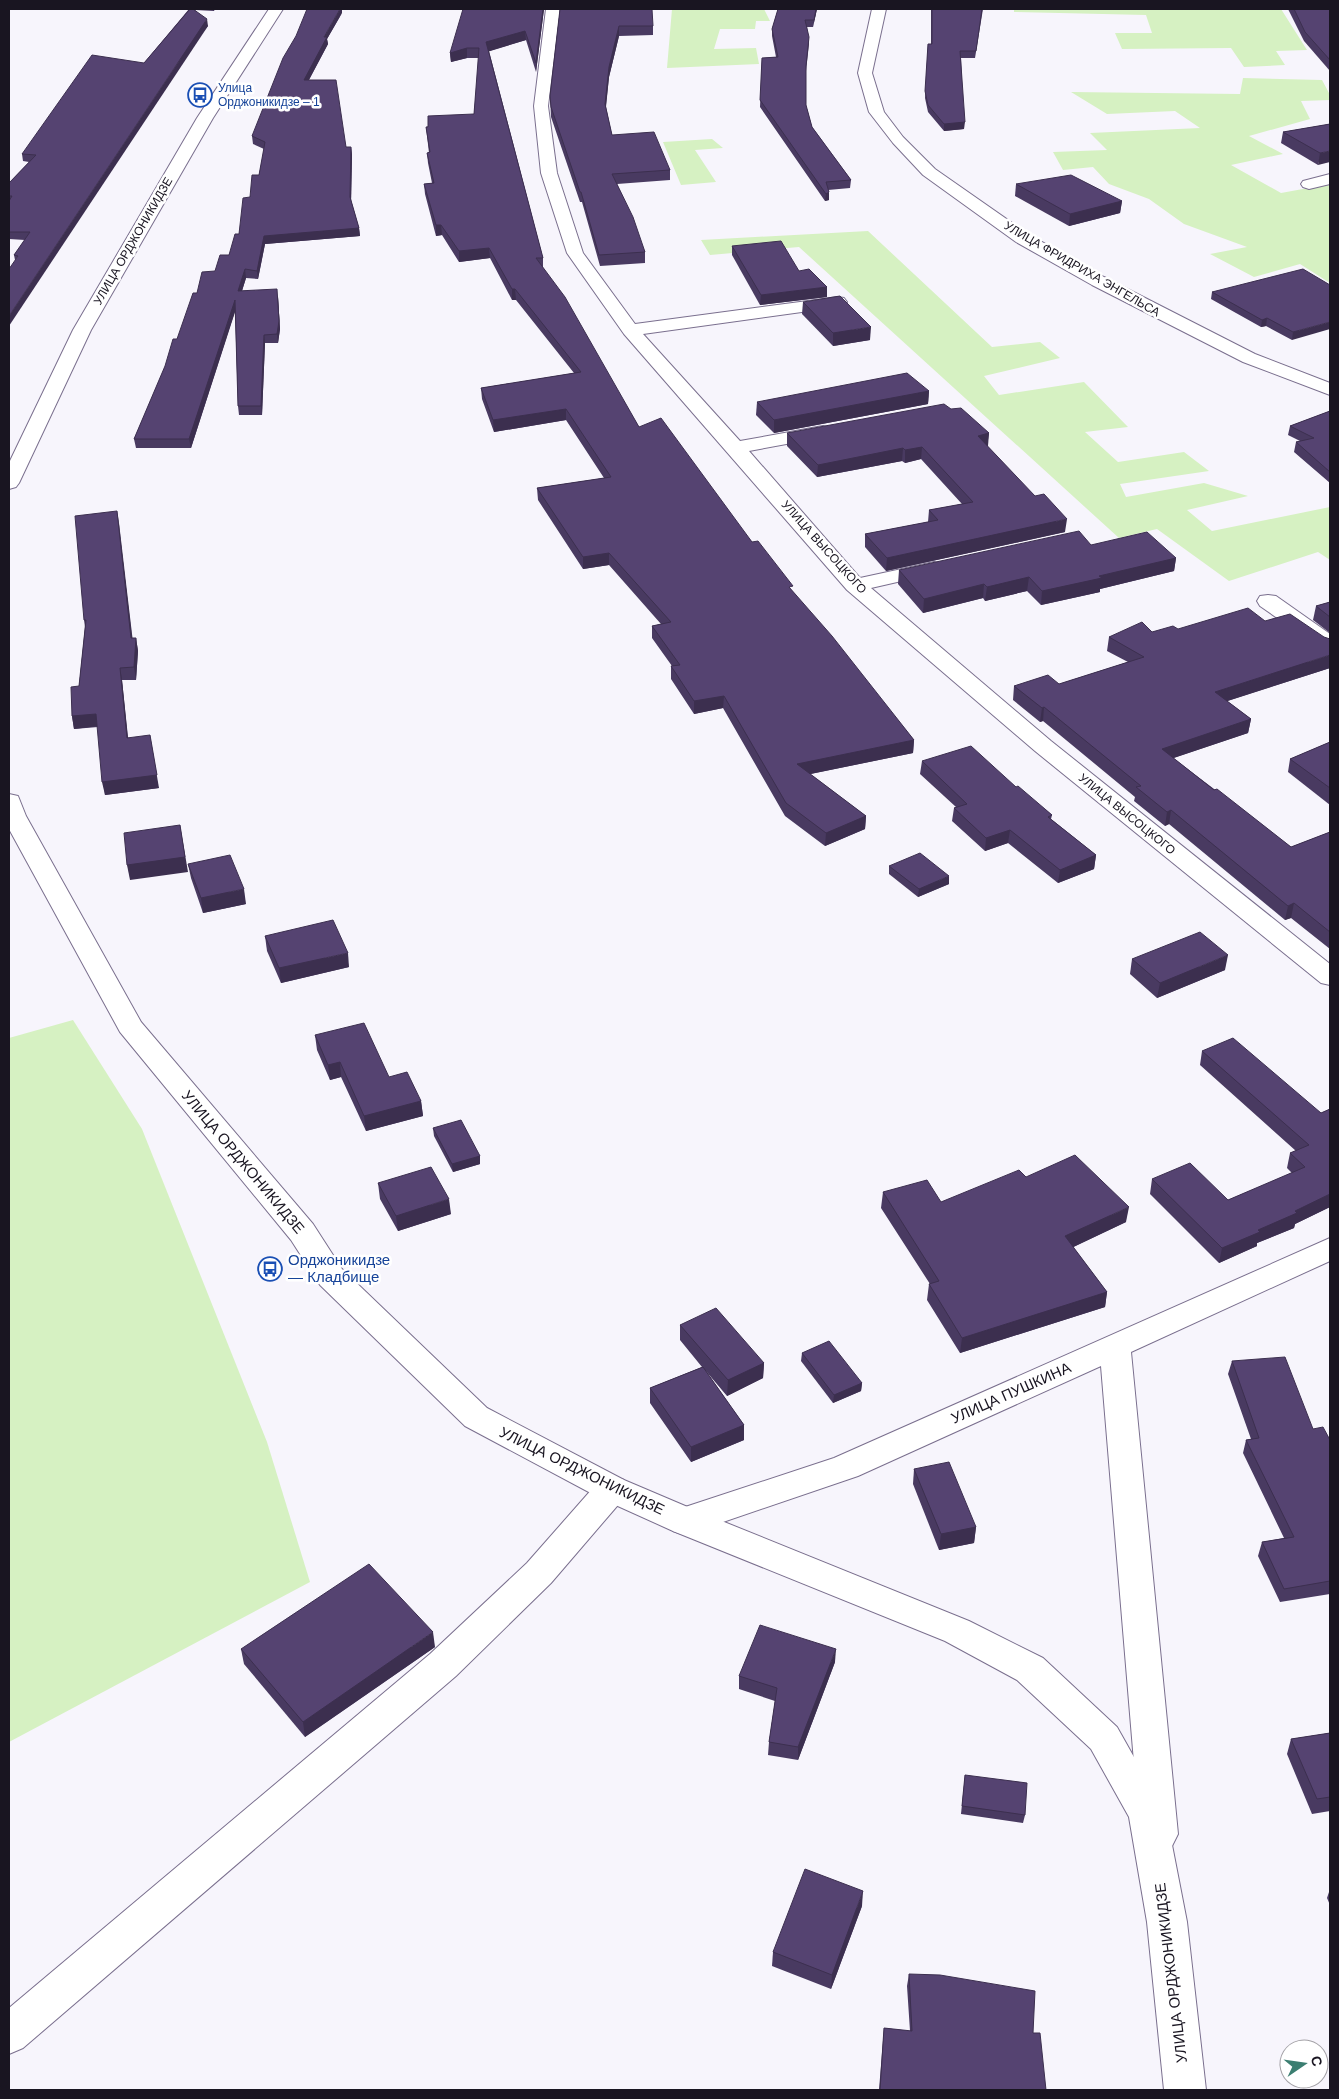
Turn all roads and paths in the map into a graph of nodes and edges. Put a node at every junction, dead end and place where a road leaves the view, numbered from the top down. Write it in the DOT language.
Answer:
graph roads {
  1 [pos="276,9"];
  2 [pos="553,9"];
  3 [pos="879,9"];
  4 [pos="1330,179"];
  5 [pos="1310,184"];
  6 [pos="838,302"];
  7 [pos="630,330"];
  8 [pos="1330,389"];
  9 [pos="841,428"];
  10 [pos="736,448"];
  11 [pos="9,483"];
  12 [pos="950,565"];
  13 [pos="855,585"];
  14 [pos="1268,601"];
  15 [pos="1330,644"];
  16 [pos="9,801"];
  17 [pos="1330,977"];
  18 [pos="1330,1249"];
  19 [pos="1115,1346"];
  20 [pos="612,1489"];
  21 [pos="685,1521"];
  22 [pos="1167,1922"];
  23 [pos="9,2034"];
  24 [pos="1184,2090"];
  1 -- 11 [label="street, УЛИЦА ОРДЖОНИКИДЗЕ"];
  2 -- 7 [label="street, УЛИЦА ВЫСОЦКОГО"];
  3 -- 8 [label="street, УЛИЦА ФРИДРИХА ЭНГЕЛЬСА"];
  4 -- 5 [label="street"];
  6 -- 7 [label="street"];
  7 -- 10 [label="street, УЛИЦА ВЫСОЦКОГО"];
  9 -- 10 [label="street"];
  10 -- 13 [label="street, УЛИЦА ВЫСОЦКОГО"];
  12 -- 13 [label="street"];
  13 -- 17 [label="street, УЛИЦА ВЫСОЦКОГО"];
  14 -- 15 [label="street"];
  16 -- 20 [label="street, УЛИЦА ОРДЖОНИКИДЗЕ"];
  18 -- 19 [label="street, УЛИЦА ПУШКИНА"];
  19 -- 21 [label="street, УЛИЦА ПУШКИНА"];
  19 -- 22 [label="street"];
  20 -- 21 [label="street, УЛИЦА ОРДЖОНИКИДЗЕ"];
  20 -- 23 [label="street"];
  21 -- 22 [label="street, УЛИЦА ОРДЖОНИКИДЗЕ"];
  22 -- 24 [label="street, УЛИЦА ОРДЖОНИКИДЗЕ"];
}
